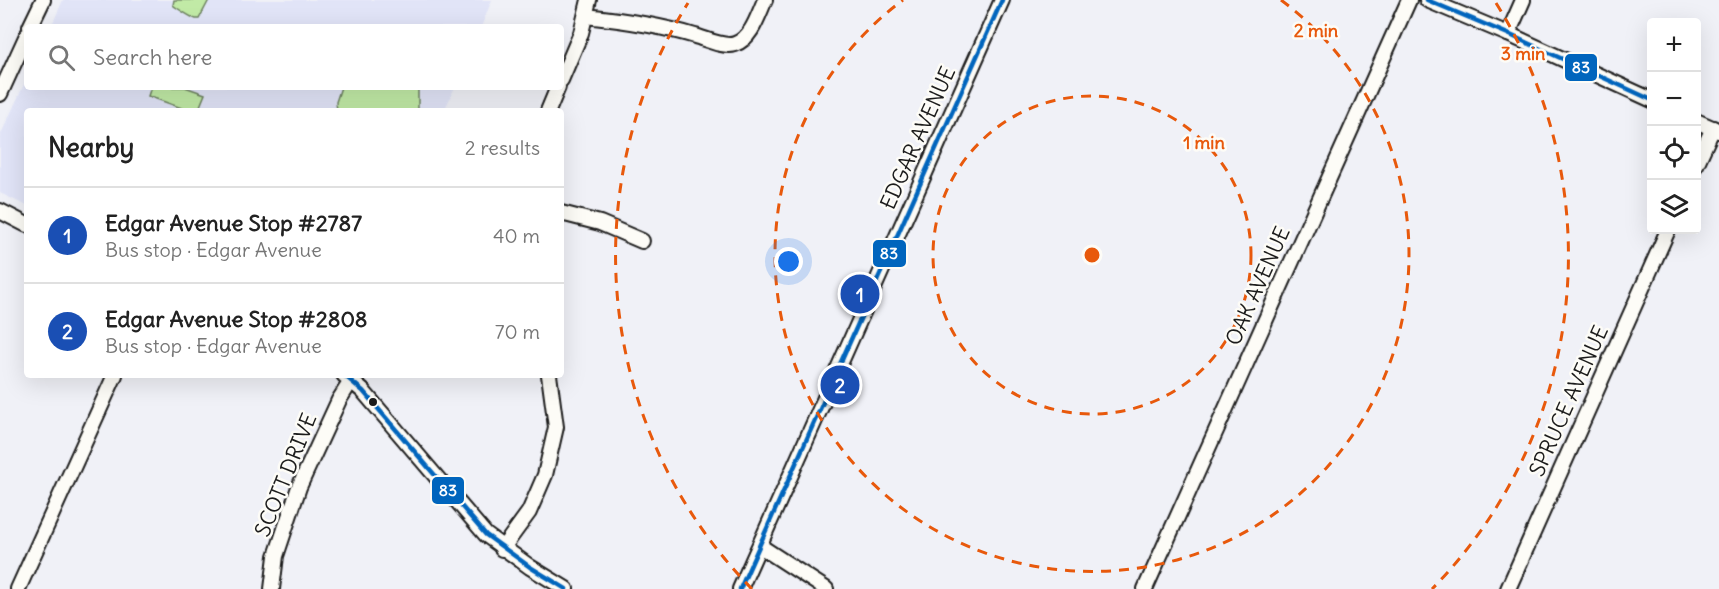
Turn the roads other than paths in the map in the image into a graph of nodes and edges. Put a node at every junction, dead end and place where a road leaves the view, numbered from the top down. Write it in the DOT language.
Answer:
graph roads {
  1 [pos="43,0"];
  2 [pos="589,0"];
  3 [pos="765,0"];
  4 [pos="1002,0"];
  5 [pos="1409,0"];
  6 [pos="1427,0"];
  7 [pos="1522,0"];
  8 [pos="586,16"];
  9 [pos="31,24"];
  10 [pos="1508,34"];
  11 [pos="24,42"];
  12 [pos="564,73"];
  13 [pos="557,90"];
  14 [pos="0,94"];
  15 [pos="1647,98"];
  16 [pos="549,108"];
  17 [pos="1701,123"];
  18 [pos="1716,130"];
  19 [pos="1701,156"];
  20 [pos="0,211"];
  21 [pos="564,214"];
  22 [pos="24,223"];
  23 [pos="1666,234"];
  24 [pos="642,241"];
  25 [pos="114,378"];
  26 [pos="347,378"];
  27 [pos="549,378"];
  28 [pos="760,546"];
  29 [pos="502,549"];
  30 [pos="18,589"];
  31 [pos="272,589"];
  32 [pos="566,589"];
  33 [pos="740,589"];
  34 [pos="826,589"];
  35 [pos="1145,589"];
  36 [pos="1508,589"];
  1 -- 9 [label="street"];
  2 -- 8 [label="street"];
  3 -- 8 [label="street"];
  4 -- 28 [label="street, EDGAR AVENUE"];
  5 -- 35 [label="street, OAK AVENUE"];
  6 -- 10 [label="street"];
  7 -- 10 [label="street"];
  8 -- 12 [label="street"];
  10 -- 15 [label="street"];
  11 -- 14 [label="street"];
  13 -- 16 [label="street"];
  17 -- 18 [label="street"];
  18 -- 19 [label="street"];
  20 -- 22 [label="street"];
  21 -- 24 [label="street"];
  23 -- 36 [label="street, SPRUCE AVENUE"];
  25 -- 30 [label="street"];
  26 -- 29 [label="street"];
  26 -- 31 [label="street, SCOTT DRIVE"];
  27 -- 29 [label="street"];
  28 -- 33 [label="street, EDGAR AVENUE"];
  28 -- 34 [label="street"];
  29 -- 32 [label="street"];
}
